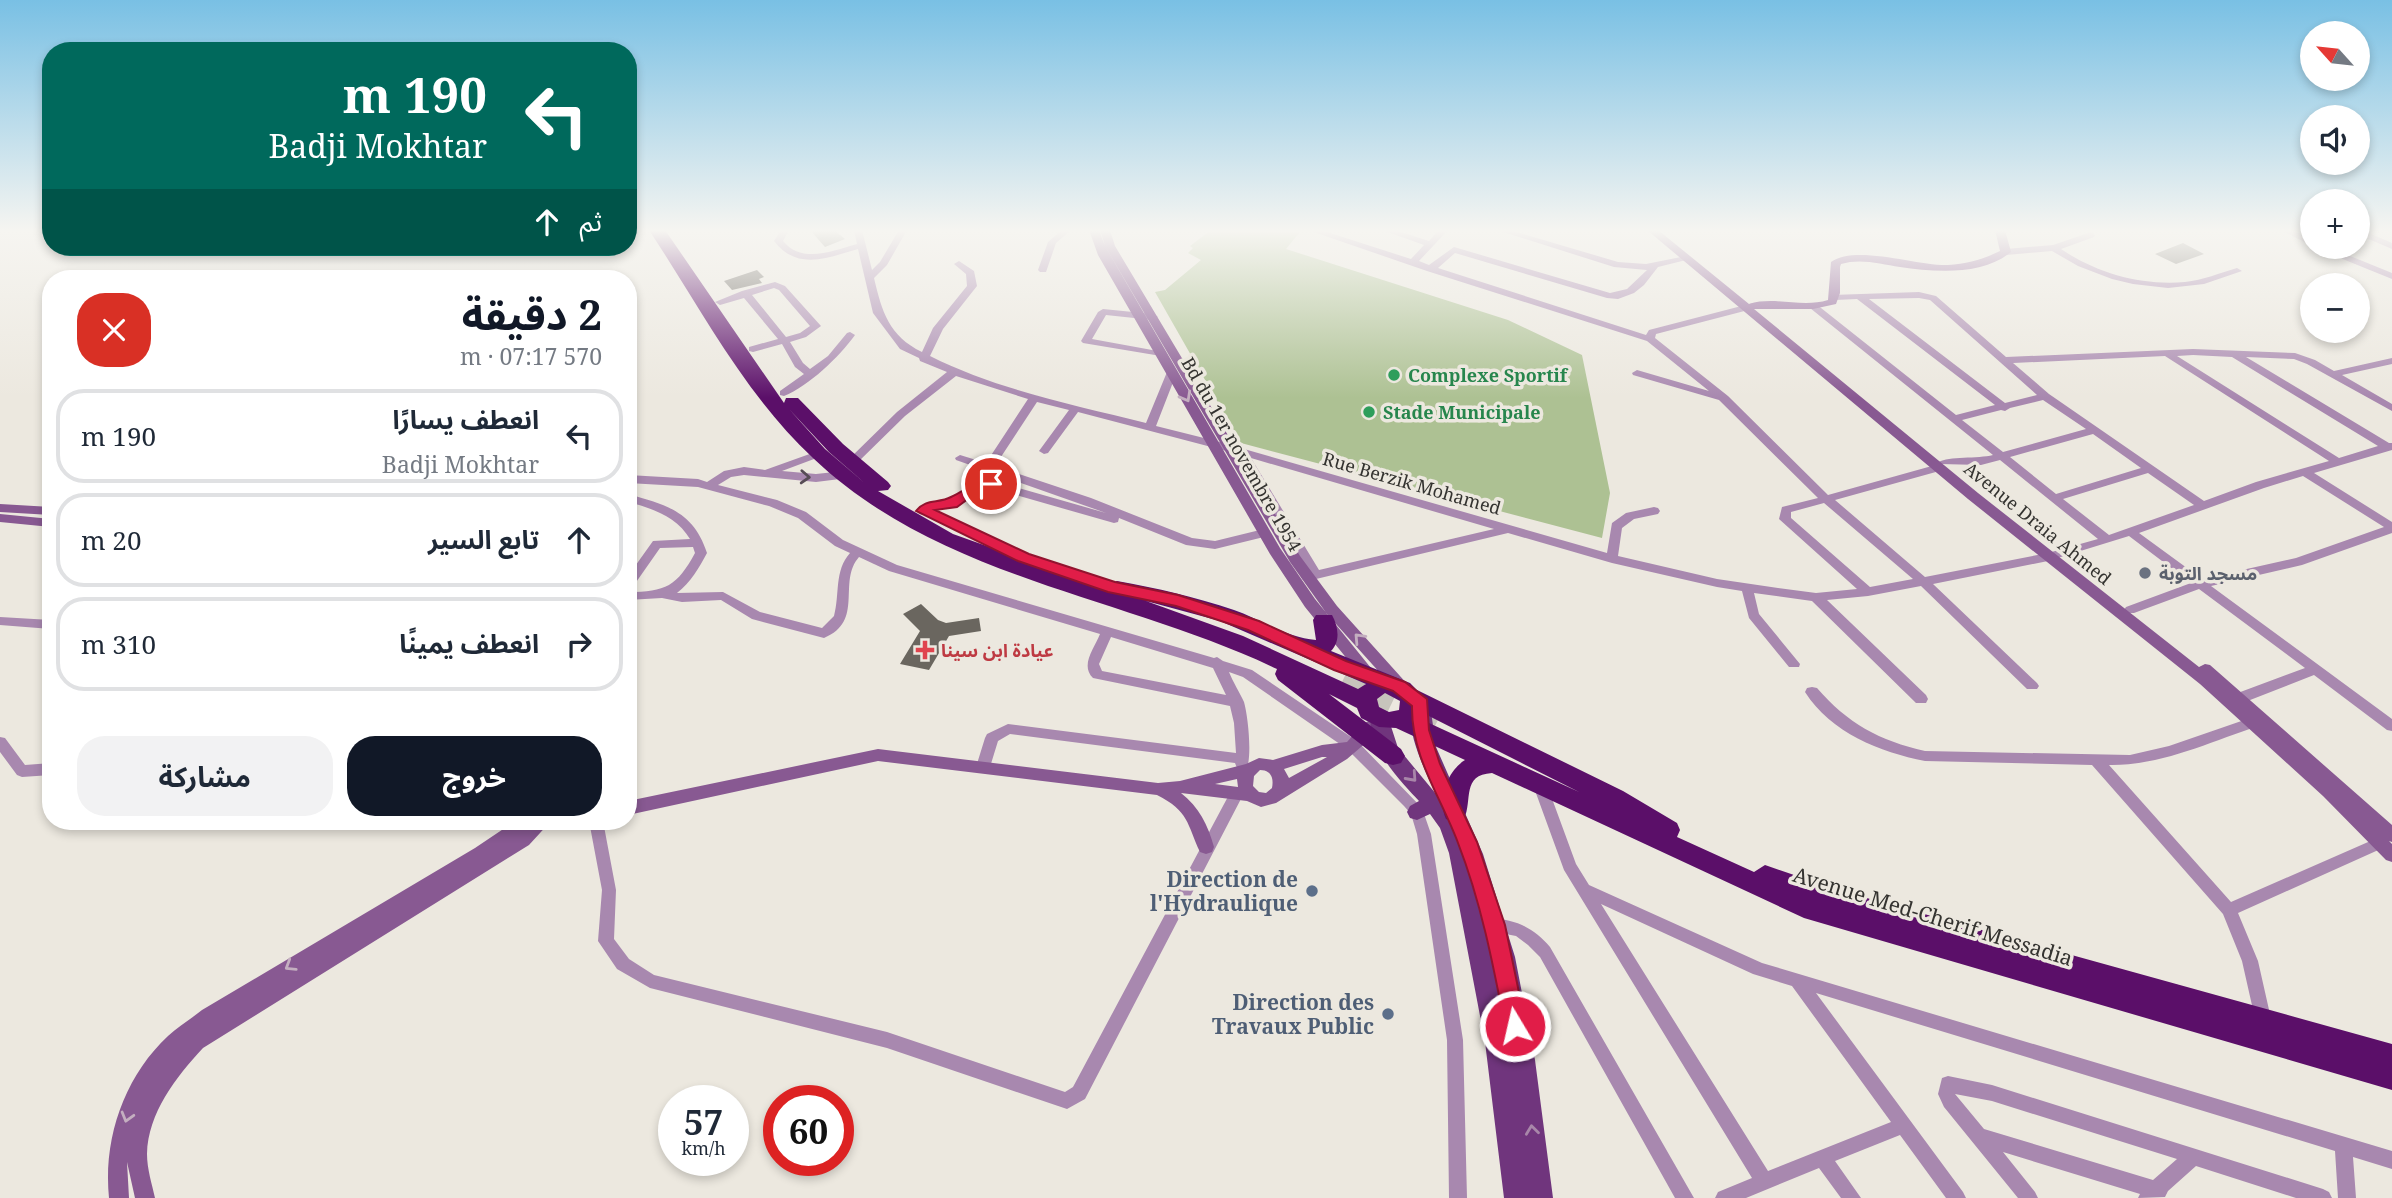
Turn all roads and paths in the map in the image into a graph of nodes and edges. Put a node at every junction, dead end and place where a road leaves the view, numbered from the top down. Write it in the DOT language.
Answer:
graph roads {
  1 [pos="695,286"];
  2 [pos="709,286"];
  3 [pos="874,286"];
  4 [pos="972,286"];
  5 [pos="1125,286"];
  6 [pos="1131,286"];
  7 [pos="1494,286"];
  8 [pos="1580,286"];
  9 [pos="1638,286"];
  10 [pos="1721,286"];
  11 [pos="1725,286"];
  12 [pos="1834,286"];
  13 [pos="745,293"];
  14 [pos="1859,296"];
  15 [pos="1835,297"];
  16 [pos="720,302"];
  17 [pos="1814,306"];
  18 [pos="1749,307"];
  19 [pos="1146,316"];
  20 [pos="850,335"];
  21 [pos="1651,335"];
  22 [pos="784,340"];
  23 [pos="753,349"];
  24 [pos="2168,353"];
  25 [pos="1163,355"];
  26 [pos="2236,355"];
  27 [pos="924,359"];
  28 [pos="2005,360"];
  29 [pos="2392,361"];
  30 [pos="954,372"];
  31 [pos="1172,372"];
  32 [pos="1637,373"];
  33 [pos="2333,374"];
  34 [pos="811,375"];
  35 [pos="784,393"];
  36 [pos="2045,396"];
  37 [pos="1034,398"];
  38 [pos="1724,398"];
  39 [pos="1076,408"];
  40 [pos="2005,408"];
  41 [pos="2392,408"];
  42 [pos="1956,418"];
  43 [pos="1150,427"];
  44 [pos="2095,430"];
  45 [pos="1212,443"];
  46 [pos="2389,446"];
  47 [pos="1044,451"];
  48 [pos="1237,451"];
  49 [pos="818,454"];
  50 [pos="2003,456"];
  51 [pos="960,458"];
  52 [pos="2338,462"];
  53 [pos="1941,465"];
  54 [pos="988,468"];
  55 [pos="848,469"];
  56 [pos="2148,470"];
  57 [pos="766,473"];
  58 [pos="2306,473"];
  59 [pos="637,479"];
  60 [pos="708,486"];
  61 [pos="1046,493"];
  62 [pos="2054,498"];
  63 [pos="1826,499"];
  64 [pos="637,501"];
  65 [pos="2202,505"];
  66 [pos="0,508"];
  67 [pos="42,510"];
  68 [pos="923,511"];
  69 [pos="1654,511"];
  70 [pos="0,518"];
  71 [pos="42,522"];
  72 [pos="2392,528"];
  73 [pos="1508,529"];
  74 [pos="2129,531"];
  75 [pos="1264,534"];
  76 [pos="2107,540"];
  77 [pos="699,543"];
  78 [pos="857,552"];
  79 [pos="2053,556"];
  80 [pos="1612,559"];
  81 [pos="637,573"];
  82 [pos="1312,576"];
  83 [pos="1924,582"];
  84 [pos="2200,584"];
  85 [pos="1747,587"];
  86 [pos="1114,588"];
  87 [pos="1868,592"];
  88 [pos="666,595"];
  89 [pos="637,596"];
  90 [pos="1816,597"];
  91 [pos="2130,610"];
  92 [pos="1324,620"];
  93 [pos="0,621"];
  94 [pos="42,624"];
  95 [pos="1107,633"];
  96 [pos="1221,636"];
  97 [pos="1303,648"];
  98 [pos="1217,662"];
  99 [pos="1794,664"];
  100 [pos="2316,668"];
  101 [pos="1343,680"];
  102 [pos="2032,686"];
  103 [pos="1812,692"];
  104 [pos="2240,698"];
  105 [pos="1921,699"];
  106 [pos="1237,702"];
  107 [pos="1387,711"];
  108 [pos="2253,722"];
  109 [pos="2392,726"];
  110 [pos="0,742"];
  111 [pos="1393,756"];
  112 [pos="2096,760"];
  113 [pos="1494,763"];
  114 [pos="983,767"];
  115 [pos="1245,767"];
  116 [pos="1270,767"];
  117 [pos="42,770"];
  118 [pos="1540,785"];
  119 [pos="1180,787"];
  120 [pos="1158,789"];
  121 [pos="1280,791"];
  122 [pos="1243,795"];
  123 [pos="637,806"];
  124 [pos="1425,807"];
  125 [pos="1455,812"];
  126 [pos="517,830"];
  127 [pos="517,830"];
  128 [pos="598,830"];
  129 [pos="2386,839"];
  130 [pos="1206,847"];
  131 [pos="2392,855"];
  132 [pos="1587,891"];
  133 [pos="2229,910"];
  134 [pos="1485,925"];
  135 [pos="1796,979"];
  136 [pos="2264,1023"];
  137 [pos="2392,1057"];
  138 [pos="2392,1076"];
  139 [pos="1901,1126"];
  140 [pos="1980,1137"];
  141 [pos="2343,1145"];
  142 [pos="2194,1156"];
  143 [pos="1823,1159"];
  144 [pos="2392,1160"];
  145 [pos="1764,1181"];
  146 [pos="2153,1194"];
  147 [pos="119,1198"];
  148 [pos="145,1198"];
  149 [pos="1458,1198"];
  150 [pos="1517,1198"];
  151 [pos="1540,1198"];
  152 [pos="1685,1198"];
  153 [pos="1724,1198"];
  154 [pos="1852,1198"];
  155 [pos="1957,1198"];
  156 [pos="2029,1198"];
  157 [pos="2323,1198"];
  158 [pos="2347,1198"];
  1 -- 49 [label="highway"];
  2 -- 16 [label="highway"];
  3 -- 27 [label="street, Rue Berzik Mohamed"];
  4 -- 27 [label="street"];
  5 -- 19 [label="street, Bd du 1er novembre 1954"];
  6 -- 19 [label="street"];
  7 -- 21 [label="street"];
  8 -- 9 [label="street"];
  10 -- 18 [label="street, Avenue Draia Ahmed"];
  11 -- 18 [label="street, Avenue Draia Ahmed"];
  12 -- 15 [label="street"];
  13 -- 16 [label="street"];
  13 -- 22 [label="street"];
  13 -- 22 [label="street"];
  14 -- 15 [label="street"];
  14 -- 28 [label="street"];
  14 -- 40 [label="street"];
  15 -- 17 [label="street"];
  16 -- 23 [label="highway"];
  17 -- 18 [label="street"];
  17 -- 42 [label="street"];
  18 -- 21 [label="street"];
  18 -- 53 [label="street, Avenue Draia Ahmed"];
  19 -- 25 [label="street, Bd du 1er novembre 1954"];
  19 -- 25 [label="street"];
  19 -- 48 [label="street"];
  20 -- 34 [label="street"];
  21 -- 38 [label="street"];
  22 -- 23 [label="street"];
  22 -- 34 [label="street"];
  23 -- 35 [label="highway"];
  24 -- 26 [label="street"];
  24 -- 28 [label="street"];
  24 -- 52 [label="street"];
  25 -- 31 [label="street, Bd du 1er novembre 1954"];
  26 -- 33 [label="street"];
  26 -- 46 [label="street"];
  27 -- 30 [label="street, Rue Berzik Mohamed"];
  28 -- 36 [label="street"];
  29 -- 33 [label="street"];
  30 -- 37 [label="street, Rue Berzik Mohamed"];
  30 -- 55 [label="street"];
  31 -- 43 [label="street"];
  31 -- 45 [label="street, Bd du 1er novembre 1954, one-way"];
  32 -- 38 [label="street"];
  33 -- 41 [label="street"];
  34 -- 35 [label="street"];
  35 -- 55 [label="highway"];
  36 -- 40 [label="street"];
  36 -- 44 [label="street"];
  37 -- 39 [label="street, Rue Berzik Mohamed"];
  37 -- 54 [label="street"];
  38 -- 63 [label="street"];
  39 -- 43 [label="street, Rue Berzik Mohamed"];
  39 -- 47 [label="street"];
  40 -- 42 [label="street"];
  42 -- 50 [label="street"];
  43 -- 45 [label="street, Rue Berzik Mohamed"];
  44 -- 50 [label="street"];
  44 -- 56 [label="street"];
  45 -- 48 [label="street, Rue Berzik Mohamed"];
  45 -- 75 [label="street, Bd du 1er novembre 1954"];
  46 -- 52 [label="street, Rue Berzik Mohamed"];
  48 -- 73 [label="street, Rue Berzik Mohamed"];
  48 -- 82 [label="street"];
  49 -- 55 [label="highway"];
  49 -- 57 [label="street"];
  50 -- 53 [label="street"];
  50 -- 62 [label="street"];
  51 -- 54 [label="street"];
  52 -- 58 [label="street, Rue Berzik Mohamed"];
  53 -- 63 [label="street"];
  53 -- 79 [label="street, Avenue Draia Ahmed"];
  54 -- 61 [label="street"];
  57 -- 55 [label="street, one-way"];
  55 -- 68 [label="highway"];
  55 -- 96 [label="highway, Avenue Med-Cherif Messadia"];
  56 -- 62 [label="street"];
  56 -- 65 [label="street"];
  57 -- 60 [label="street"];
  58 -- 65 [label="street, Rue Berzik Mohamed"];
  58 -- 72 [label="street"];
  59 -- 60 [label="street"];
  60 -- 78 [label="street"];
  61 -- 68 [label="street"];
  61 -- 75 [label="street"];
  62 -- 76 [label="street"];
  63 -- 83 [label="street"];
  63 -- 87 [label="street"];
  64 -- 77 [label="street"];
  65 -- 74 [label="street, Rue Berzik Mohamed"];
  66 -- 67 [label="street"];
  68 -- 86 [label="highway"];
  69 -- 80 [label="street"];
  70 -- 71 [label="street"];
  72 -- 84 [label="street"];
  73 -- 80 [label="street, Rue Berzik Mohamed"];
  73 -- 82 [label="street"];
  74 -- 76 [label="street, Rue Berzik Mohamed"];
  74 -- 84 [label="street"];
  75 -- 92 [label="street, Bd du 1er novembre 1954"];
  76 -- 79 [label="street, Rue Berzik Mohamed"];
  77 -- 81 [label="street"];
  77 -- 88 [label="street"];
  78 -- 88 [label="street"];
  78 -- 95 [label="street"];
  79 -- 83 [label="street, Rue Berzik Mohamed"];
  79 -- 91 [label="street, Avenue Draia Ahmed"];
  79 -- 108 [label="street, Avenue Draia Ahmed"];
  80 -- 85 [label="street, Rue Berzik Mohamed"];
  107 -- 82 [label="street, one-way"];
  83 -- 87 [label="street, Rue Berzik Mohamed"];
  83 -- 102 [label="street"];
  84 -- 91 [label="street"];
  84 -- 100 [label="street"];
  85 -- 90 [label="street, Rue Berzik Mohamed"];
  85 -- 99 [label="street"];
  86 -- 97 [label="highway"];
  86 -- 101 [label="highway"];
  87 -- 90 [label="street, Rue Berzik Mohamed"];
  88 -- 89 [label="street"];
  90 -- 105 [label="street"];
  91 -- 104 [label="street, Avenue Draia Ahmed"];
  92 -- 97 [label="highway"];
  92 -- 107 [label="street, Bd du 1er novembre 1954"];
  93 -- 94 [label="street"];
  95 -- 98 [label="street"];
  95 -- 106 [label="street"];
  96 -- 107 [label="highway, Avenue Med-Cherif Messadia"];
  96 -- 107 [label="highway"];
  97 -- 107 [label="highway"];
  98 -- 106 [label="street"];
  98 -- 107 [label="street"];
  100 -- 104 [label="street"];
  100 -- 109 [label="street"];
  103 -- 112 [label="street"];
  104 -- 129 [label="street, Avenue Draia Ahmed"];
  106 -- 115 [label="street"];
  107 -- 111 [label="highway"];
  107 -- 113 [label="highway, Avenue Med-Cherif Messadia"];
  107 -- 116 [label="street"];
  107 -- 121 [label="street"];
  107 -- 124 [label="street"];
  107 -- 125 [label="main road"];
  107 -- 136 [label="highway, Avenue Med-Cherif Messadia"];
  108 -- 112 [label="street"];
  108 -- 129 [label="street, Avenue Draia Ahmed"];
  110 -- 117 [label="street"];
  111 -- 124 [label="main road, one-way"];
  112 -- 133 [label="street"];
  113 -- 118 [label="highway, Avenue Med-Cherif Messadia"];
  113 -- 125 [label="highway"];
  114 -- 115 [label="street"];
  114 -- 120 [label="street"];
  114 -- 123 [label="street"];
  115 -- 116 [label="street"];
  115 -- 119 [label="street"];
  115 -- 122 [label="street"];
  116 -- 121 [label="street"];
  118 -- 132 [label="street"];
  118 -- 138 [label="highway, Avenue Med-Cherif Messadia"];
  119 -- 120 [label="street"];
  119 -- 122 [label="street"];
  120 -- 130 [label="street"];
  121 -- 122 [label="street"];
  122 -- 130 [label="street"];
  124 -- 134 [label="main road"];
  124 -- 149 [label="street"];
  125 -- 134 [label="main road"];
  126 -- 147 [label="street, one-way"];
  127 -- 148 [label="street"];
  128 -- 130 [label="street"];
  129 -- 131 [label="street, Avenue Draia Ahmed"];
  129 -- 133 [label="street"];
  132 -- 135 [label="street"];
  132 -- 145 [label="street"];
  133 -- 136 [label="street"];
  134 -- 150 [label="main road"];
  151 -- 134 [label="main road, one-way"];
  134 -- 152 [label="street"];
  135 -- 139 [label="street"];
  135 -- 141 [label="street"];
  136 -- 137 [label="highway, Avenue Med-Cherif Messadia"];
  139 -- 143 [label="street"];
  139 -- 155 [label="street"];
  140 -- 142 [label="street"];
  140 -- 146 [label="street"];
  140 -- 156 [label="street"];
  141 -- 144 [label="street"];
  141 -- 158 [label="street"];
  142 -- 146 [label="street"];
  142 -- 157 [label="street"];
  143 -- 145 [label="street"];
  143 -- 154 [label="street"];
  145 -- 153 [label="street"];
}
